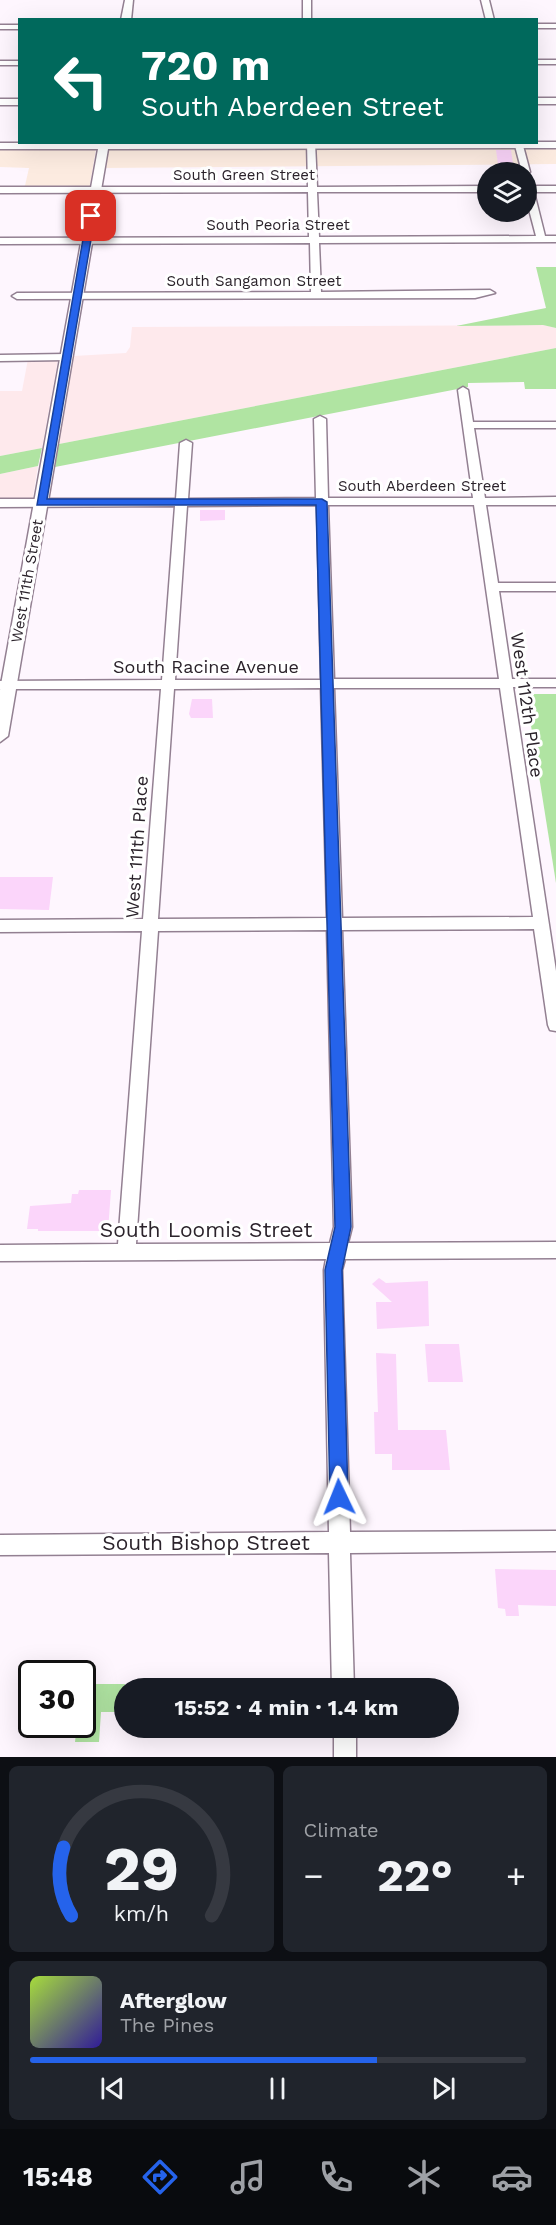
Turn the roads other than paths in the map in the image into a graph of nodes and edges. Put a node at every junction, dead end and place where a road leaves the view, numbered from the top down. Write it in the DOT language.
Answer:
graph roads {
  1 [pos="129,0"];
  2 [pos="307,0"];
  3 [pos="485,0"];
  4 [pos="126,18"];
  5 [pos="308,18"];
  6 [pos="490,18"];
  7 [pos="538,26"];
  8 [pos="556,26"];
  9 [pos="0,27"];
  10 [pos="18,27"];
  11 [pos="538,62"];
  12 [pos="556,62"];
  13 [pos="0,63"];
  14 [pos="18,63"];
  15 [pos="538,101"];
  16 [pos="556,101"];
  17 [pos="0,102"];
  18 [pos="18,102"];
  19 [pos="538,140"];
  20 [pos="18,142"];
  21 [pos="556,142"];
  22 [pos="538,143"];
  23 [pos="0,144"];
  24 [pos="104,144"];
  25 [pos="311,144"];
  26 [pos="519,144"];
  27 [pos="523,162"];
  28 [pos="313,189"];
  29 [pos="477,189"];
  30 [pos="537,189"];
  31 [pos="556,189"];
  32 [pos="0,190"];
  33 [pos="96,190"];
  34 [pos="536,222"];
  35 [pos="556,239"];
  36 [pos="315,240"];
  37 [pos="541,240"];
  38 [pos="0,241"];
  39 [pos="87,241"];
  40 [pos="490,293"];
  41 [pos="316,295"];
  42 [pos="17,296"];
  43 [pos="77,296"];
  44 [pos="66,357"];
  45 [pos="0,358"];
  46 [pos="463,390"];
  47 [pos="320,419"];
  48 [pos="468,425"];
  49 [pos="556,425"];
  50 [pos="186,443"];
  51 [pos="480,501"];
  52 [pos="556,501"];
  53 [pos="181,502"];
  54 [pos="322,502"];
  55 [pos="0,503"];
  56 [pos="41,503"];
  57 [pos="492,587"];
  58 [pos="556,587"];
  59 [pos="506,683"];
  60 [pos="556,683"];
  61 [pos="327,684"];
  62 [pos="4,685"];
  63 [pos="168,685"];
  64 [pos="0,736"];
  65 [pos="541,923"];
  66 [pos="334,924"];
  67 [pos="150,925"];
  68 [pos="0,926"];
  69 [pos="556,1025"];
  70 [pos="556,1250"];
  71 [pos="337,1251"];
  72 [pos="126,1252"];
  73 [pos="0,1253"];
  74 [pos="556,1541"];
  75 [pos="340,1542"];
  76 [pos="0,1545"];
  77 [pos="344,1678"];
  78 [pos="345,1738"];
  79 [pos="345,1757"];
  1 -- 4 [label="main road"];
  2 -- 5 [label="street"];
  3 -- 6 [label="street"];
  7 -- 8 [label="street"];
  9 -- 10 [label="street"];
  11 -- 12 [label="street"];
  13 -- 14 [label="street"];
  15 -- 16 [label="street"];
  17 -- 18 [label="street"];
  19 -- 21 [label="main road"];
  20 -- 23 [label="main road"];
  21 -- 22 [label="main road"];
  23 -- 24 [label="main road"];
  24 -- 25 [label="main road"];
  24 -- 33 [label="main road, West 111th Street"];
  25 -- 26 [label="main road"];
  25 -- 28 [label="street"];
  26 -- 27 [label="street"];
  28 -- 29 [label="street, South Green Street"];
  28 -- 33 [label="street, South Green Street"];
  28 -- 36 [label="street"];
  30 -- 31 [label="street"];
  32 -- 33 [label="street, South Green Street"];
  33 -- 39 [label="main road, West 111th Street"];
  34 -- 37 [label="street"];
  35 -- 37 [label="street, South Peoria Street"];
  36 -- 37 [label="street, South Peoria Street"];
  36 -- 39 [label="street, South Peoria Street"];
  36 -- 41 [label="street"];
  38 -- 39 [label="street, South Peoria Street"];
  39 -- 43 [label="main road, West 111th Street"];
  40 -- 41 [label="street, South Sangamon Street"];
  41 -- 43 [label="street, South Sangamon Street"];
  42 -- 43 [label="street, South Sangamon Street"];
  43 -- 44 [label="main road, West 111th Street"];
  44 -- 45 [label="street"];
  44 -- 56 [label="main road, West 111th Street"];
  46 -- 48 [label="street, West 112th Place"];
  47 -- 54 [label="street"];
  48 -- 49 [label="street"];
  48 -- 51 [label="street, West 112th Place"];
  50 -- 53 [label="street, West 111th Place"];
  51 -- 52 [label="street, South Aberdeen Street"];
  51 -- 54 [label="street, South Aberdeen Street"];
  51 -- 57 [label="street, West 112th Place"];
  53 -- 54 [label="street, South Aberdeen Street"];
  53 -- 56 [label="street, South Aberdeen Street"];
  53 -- 63 [label="street, West 111th Place"];
  54 -- 61 [label="street"];
  55 -- 56 [label="street, South Aberdeen Street"];
  56 -- 62 [label="main road, West 111th Street"];
  57 -- 58 [label="street"];
  57 -- 59 [label="street, West 112th Place"];
  59 -- 60 [label="street, South Racine Avenue"];
  59 -- 61 [label="street, South Racine Avenue"];
  59 -- 65 [label="street, West 112th Place"];
  61 -- 63 [label="street, South Racine Avenue"];
  61 -- 66 [label="street"];
  62 -- 63 [label="street, South Racine Avenue"];
  62 -- 64 [label="main road, West 111th Street"];
  63 -- 67 [label="street, West 111th Place"];
  65 -- 66 [label="street"];
  65 -- 69 [label="street, West 112th Place"];
  66 -- 67 [label="street"];
  66 -- 71 [label="street"];
  67 -- 68 [label="street"];
  67 -- 72 [label="street, West 111th Place"];
  70 -- 71 [label="street, South Loomis Street"];
  71 -- 72 [label="street, South Loomis Street"];
  71 -- 75 [label="street"];
  72 -- 73 [label="street, South Loomis Street"];
  74 -- 75 [label="street, South Bishop Street"];
  75 -- 76 [label="street, South Bishop Street"];
  75 -- 77 [label="street"];
  78 -- 79 [label="street"];
}
